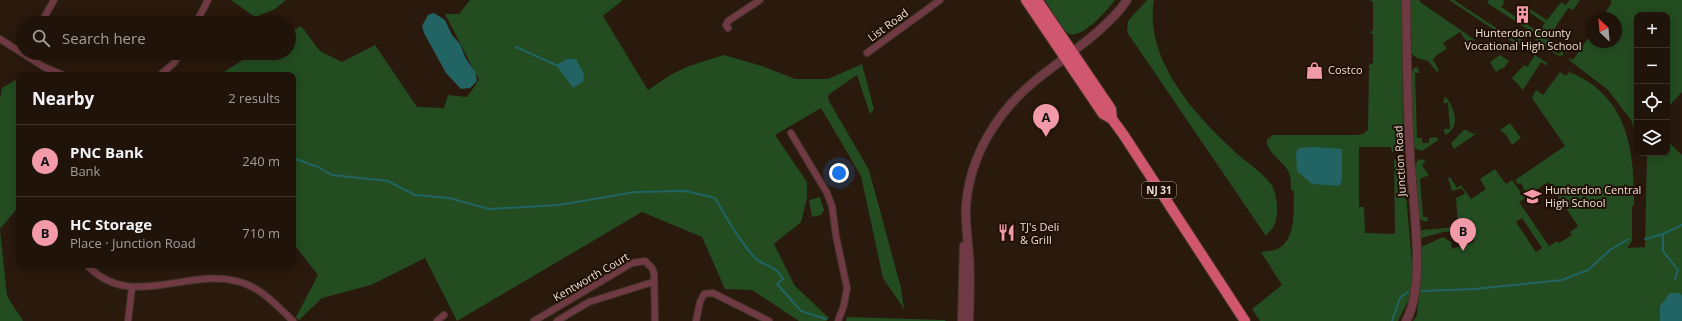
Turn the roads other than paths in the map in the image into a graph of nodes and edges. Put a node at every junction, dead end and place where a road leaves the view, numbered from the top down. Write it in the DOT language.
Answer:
graph roads {
  1 [pos="54,0"];
  2 [pos="208,0"];
  3 [pos="760,0"];
  4 [pos="940,0"];
  5 [pos="1026,0"];
  6 [pos="1038,0"];
  7 [pos="1127,0"];
  8 [pos="1406,0"];
  9 [pos="45,16"];
  10 [pos="200,16"];
  11 [pos="728,28"];
  12 [pos="0,39"];
  13 [pos="16,49"];
  14 [pos="1073,51"];
  15 [pos="867,53"];
  16 [pos="1065,57"];
  17 [pos="34,60"];
  18 [pos="176,60"];
  19 [pos="56,72"];
  20 [pos="164,72"];
  21 [pos="1112,119"];
  22 [pos="791,133"];
  23 [pos="966,219"];
  24 [pos="91,268"];
  25 [pos="653,282"];
  26 [pos="132,287"];
  27 [pos="444,315"];
  28 [pos="1406,320"];
  29 [pos="128,321"];
  30 [pos="293,321"];
  31 [pos="437,321"];
  32 [pos="534,321"];
  33 [pos="557,321"];
  34 [pos="655,321"];
  35 [pos="696,321"];
  36 [pos="769,321"];
  37 [pos="838,321"];
  38 [pos="962,321"];
  39 [pos="968,321"];
  40 [pos="1245,321"];
  1 -- 9 [label="street"];
  2 -- 10 [label="street"];
  3 -- 11 [label="street"];
  4 -- 15 [label="street, List Road"];
  5 -- 16 [label="highway, NJ 31"];
  6 -- 14 [label="highway, NJ 31"];
  7 -- 14 [label="street"];
  8 -- 28 [label="street, Junction Road"];
  12 -- 13 [label="street"];
  14 -- 16 [label="street"];
  14 -- 21 [label="highway, NJ 31"];
  16 -- 21 [label="highway, NJ 31"];
  16 -- 23 [label="street"];
  17 -- 19 [label="street"];
  18 -- 20 [label="street"];
  21 -- 40 [label="highway, NJ 31"];
  22 -- 37 [label="street"];
  23 -- 38 [label="street"];
  23 -- 39 [label="street"];
  24 -- 26 [label="street"];
  25 -- 32 [label="street, Kentworth Court"];
  25 -- 33 [label="street"];
  25 -- 34 [label="street, Kentworth Court"];
  26 -- 29 [label="street"];
  26 -- 30 [label="street"];
  27 -- 31 [label="street"];
  35 -- 36 [label="street"];
}
